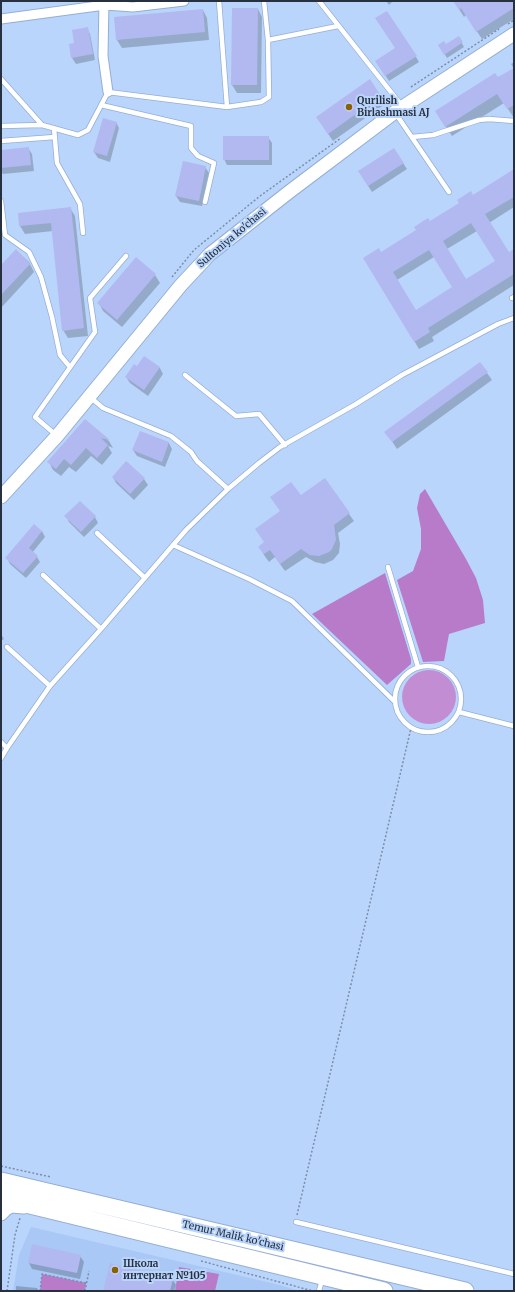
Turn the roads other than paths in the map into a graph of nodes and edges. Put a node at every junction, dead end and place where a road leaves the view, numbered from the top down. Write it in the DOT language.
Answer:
graph roads {
  1 [pos="185,1"];
  2 [pos="219,1"];
  3 [pos="264,1"];
  4 [pos="319,1"];
  5 [pos="104,3"];
  6 [pos="1,19"];
  7 [pos="338,26"];
  8 [pos="514,34"];
  9 [pos="268,40"];
  10 [pos="1,79"];
  11 [pos="108,92"];
  12 [pos="101,106"];
  13 [pos="227,107"];
  14 [pos="399,109"];
  15 [pos="514,120"];
  16 [pos="42,125"];
  17 [pos="1,126"];
  18 [pos="54,128"];
  19 [pos="412,136"];
  20 [pos="55,137"];
  21 [pos="1,141"];
  22 [pos="449,192"];
  23 [pos="1,201"];
  24 [pos="205,202"];
  25 [pos="83,233"];
  26 [pos="3,235"];
  27 [pos="126,256"];
  28 [pos="514,318"];
  29 [pos="70,367"];
  30 [pos="185,376"];
  31 [pos="89,396"];
  32 [pos="57,436"];
  33 [pos="285,444"];
  34 [pos="228,489"];
  35 [pos="3,492"];
  36 [pos="97,533"];
  37 [pos="173,545"];
  38 [pos="388,566"];
  39 [pos="42,575"];
  40 [pos="145,578"];
  41 [pos="101,629"];
  42 [pos="7,647"];
  43 [pos="418,667"];
  44 [pos="50,686"];
  45 [pos="394,700"];
  46 [pos="459,712"];
  47 [pos="514,726"];
  48 [pos="1,742"];
  49 [pos="6,748"];
  50 [pos="1,758"];
  51 [pos="1,1181"];
  52 [pos="1,1198"];
  53 [pos="42,1208"];
  54 [pos="1,1214"];
  55 [pos="296,1222"];
  56 [pos="296,1251"];
  57 [pos="292,1269"];
  58 [pos="514,1274"];
  59 [pos="321,1284"];
  60 [pos="384,1291"];
  61 [pos="465,1291"];
  1 -- 5 [label="street"];
  2 -- 13 [label="lane"];
  3 -- 9 [label="lane"];
  4 -- 7 [label="lane"];
  5 -- 6 [label="street"];
  5 -- 11 [label="street"];
  7 -- 9 [label="lane"];
  7 -- 14 [label="lane"];
  8 -- 14 [label="street, Sultoniya ko'chasi"];
  9 -- 13 [label="lane"];
  10 -- 16 [label="lane"];
  11 -- 12 [label="lane"];
  11 -- 13 [label="lane"];
  12 -- 18 [label="lane"];
  12 -- 24 [label="lane"];
  14 -- 19 [label="lane"];
  14 -- 31 [label="street, Sultoniya ko'chasi"];
  15 -- 19 [label="lane"];
  16 -- 17 [label="lane"];
  16 -- 18 [label="lane"];
  18 -- 20 [label="lane"];
  19 -- 22 [label="lane"];
  20 -- 21 [label="lane"];
  20 -- 25 [label="lane"];
  23 -- 26 [label="lane"];
  26 -- 29 [label="lane"];
  27 -- 29 [label="lane"];
  28 -- 33 [label="lane"];
  29 -- 32 [label="lane"];
  30 -- 33 [label="lane"];
  31 -- 32 [label="street, Sultoniya ko'chasi"];
  31 -- 34 [label="lane"];
  32 -- 35 [label="street, Sultoniya ko'chasi"];
  33 -- 34 [label="lane"];
  34 -- 37 [label="lane"];
  36 -- 40 [label="lane"];
  37 -- 40 [label="lane"];
  37 -- 45 [label="lane"];
  38 -- 43 [label="lane"];
  39 -- 41 [label="lane"];
  40 -- 41 [label="lane"];
  41 -- 44 [label="lane"];
  42 -- 44 [label="lane"];
  43 -- 45 [label="lane"];
  43 -- 46 [label="lane"];
  44 -- 49 [label="lane"];
  45 -- 46 [label="lane"];
  46 -- 47 [label="lane"];
  48 -- 49 [label="lane"];
  49 -- 50 [label="lane"];
  51 -- 56 [label="highway, Temur Malik ko'chasi"];
  52 -- 53 [label="highway, Temur Malik ko'chasi"];
  53 -- 54 [label="street"];
  53 -- 57 [label="highway, Temur Malik ko'chasi"];
  55 -- 58 [label="lane"];
  56 -- 57 [label="highway"];
  56 -- 61 [label="highway, Temur Malik ko'chasi"];
  57 -- 59 [label="highway, Temur Malik ko'chasi"];
  59 -- 60 [label="highway, Temur Malik ko'chasi"];
}
